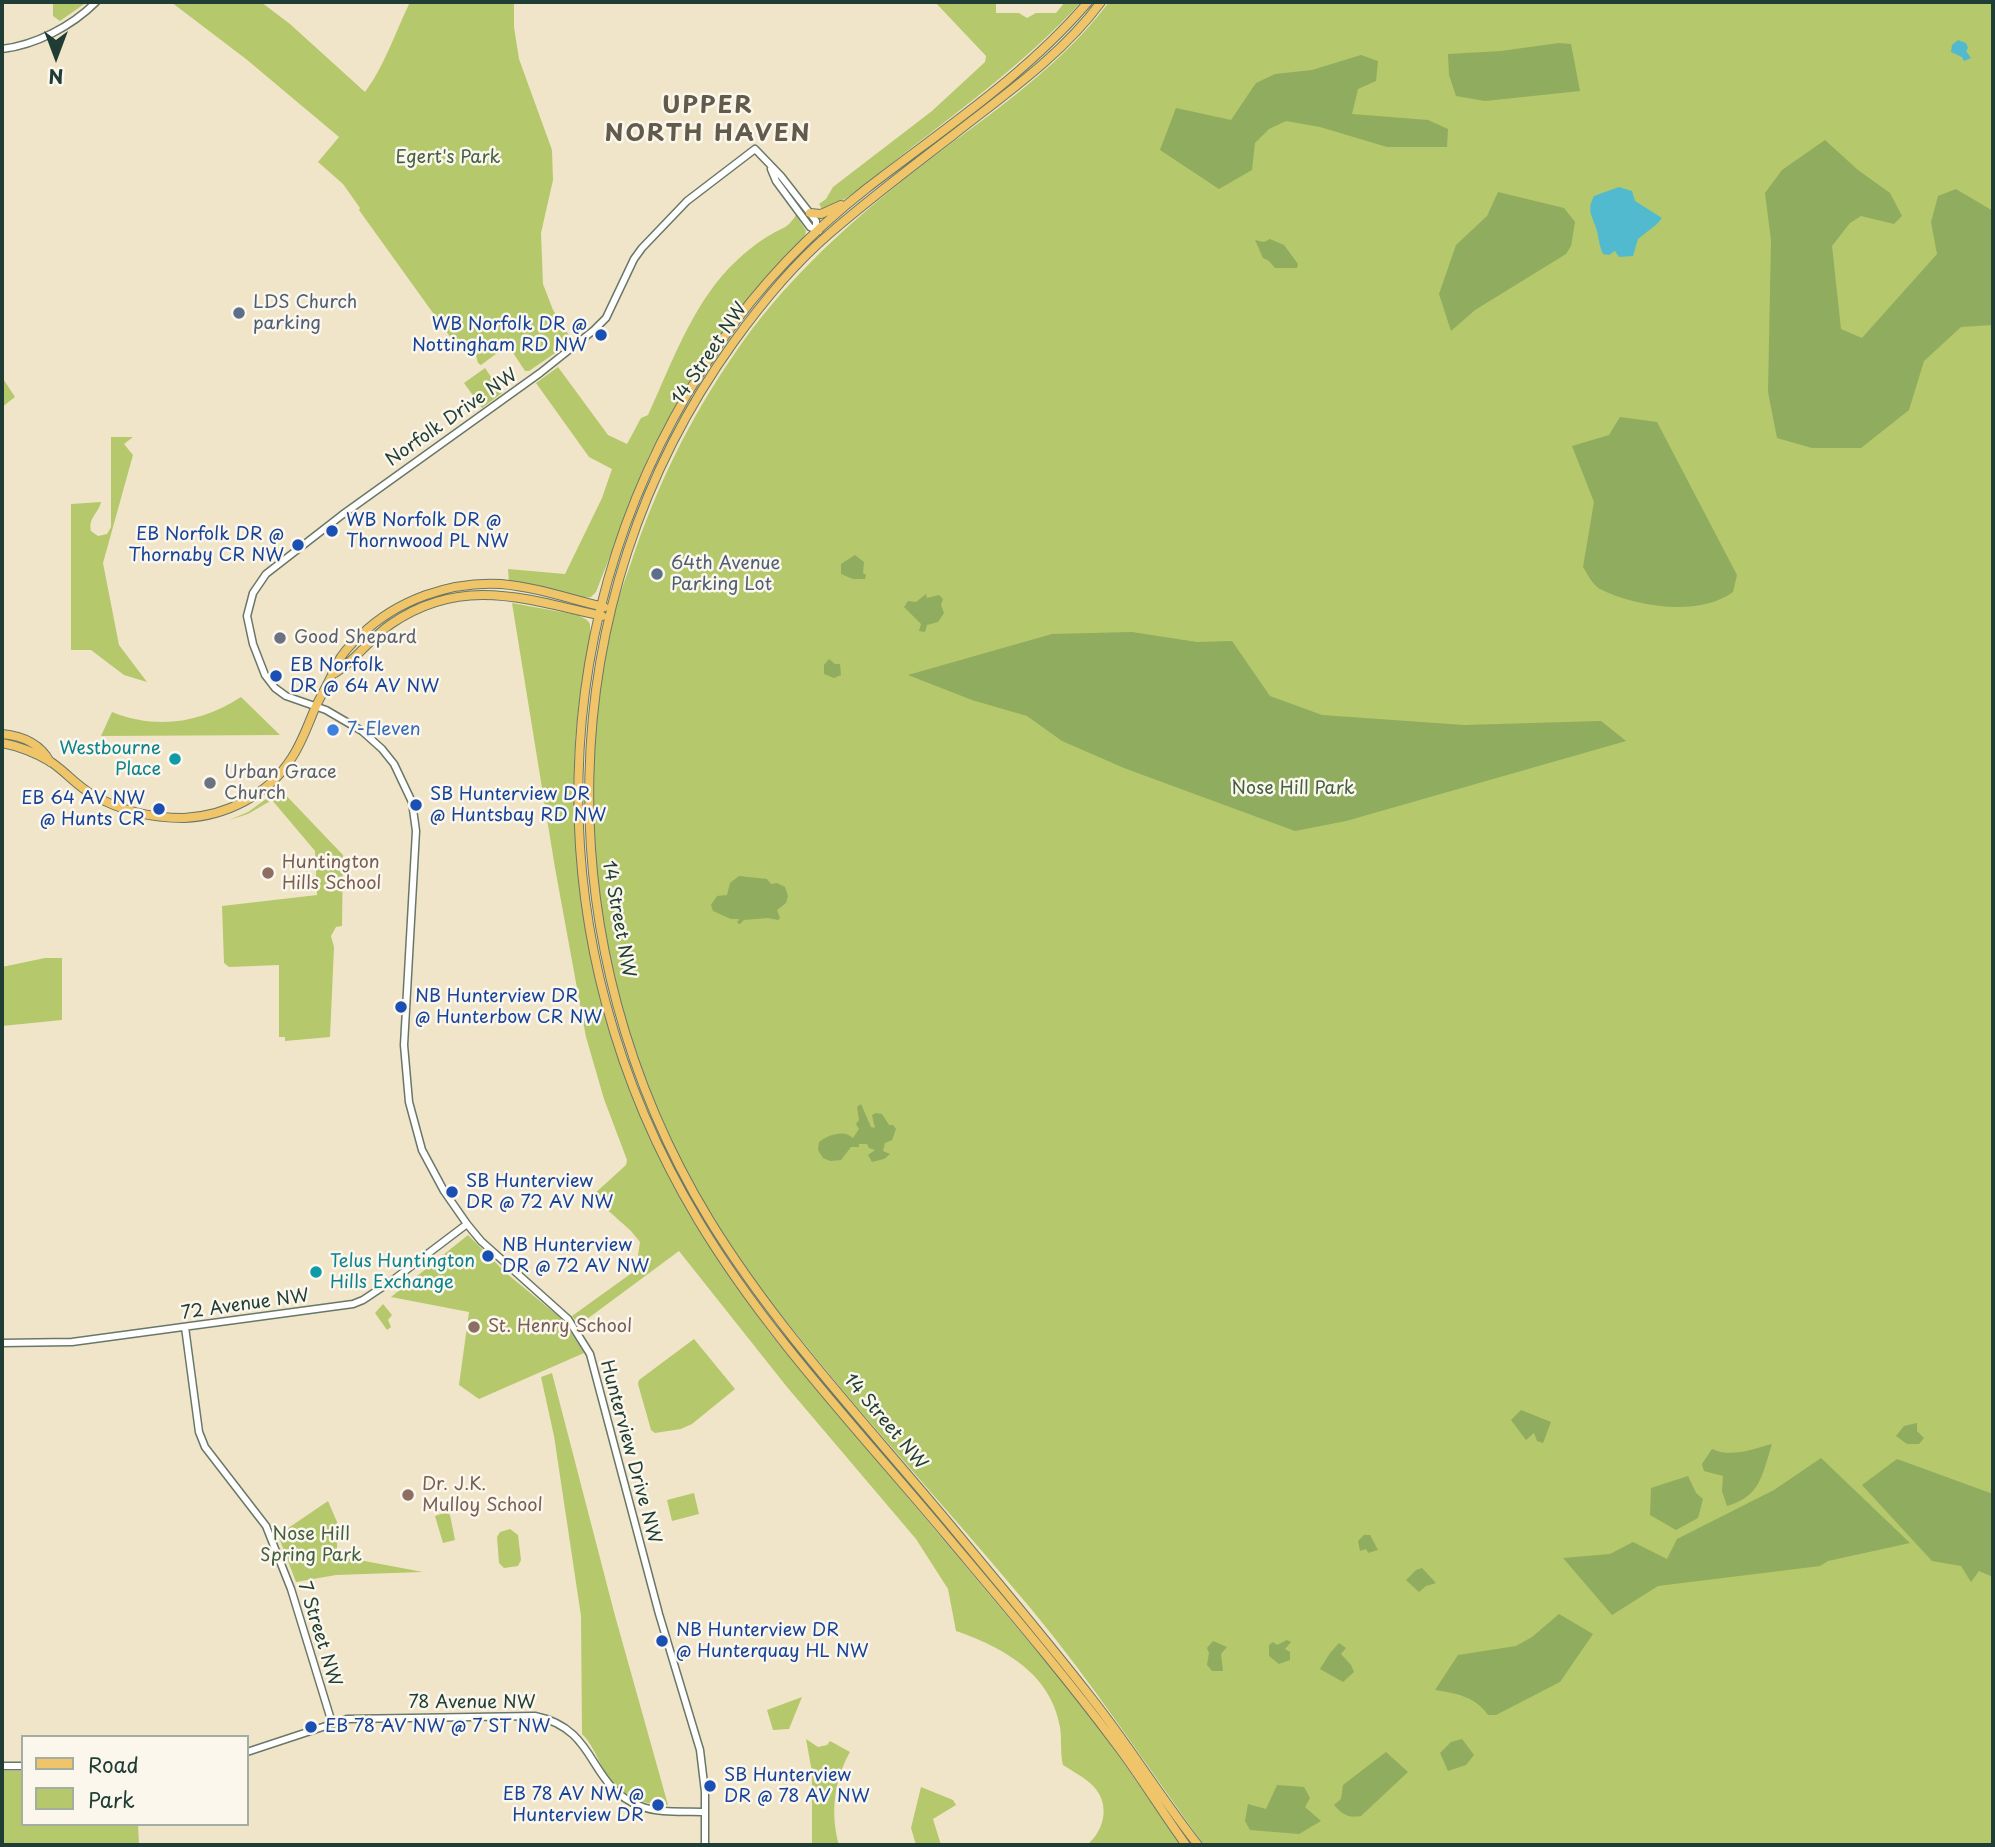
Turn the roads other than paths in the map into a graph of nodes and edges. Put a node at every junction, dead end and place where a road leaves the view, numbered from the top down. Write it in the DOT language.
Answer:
graph roads {
  1 [pos="96,2"];
  2 [pos="1088,2"];
  3 [pos="1101,2"];
  4 [pos="2,49"];
  5 [pos="771,168"];
  6 [pos="862,193"];
  7 [pos="810,213"];
  8 [pos="820,232"];
  9 [pos="614,557"];
  10 [pos="585,602"];
  11 [pos="569,608"];
  12 [pos="599,611"];
  13 [pos="609,613"];
  14 [pos="594,630"];
  15 [pos="335,673"];
  16 [pos="316,706"];
  17 [pos="2,734"];
  18 [pos="2,743"];
  19 [pos="50,762"];
  20 [pos="467,1224"];
  21 [pos="185,1327"];
  22 [pos="2,1343"];
  23 [pos="332,1723"];
  24 [pos="248,1752"];
  25 [pos="2,1766"];
  26 [pos="21,1766"];
  27 [pos="705,1812"];
  28 [pos="705,1845"];
  29 [pos="1186,1845"];
  30 [pos="1198,1845"];
  1 -- 4 [label="street"];
  2 -- 6 [label="main road, 14 Street NW"];
  3 -- 8 [label="main road, 14 Street NW"];
  5 -- 7 [label="street"];
  5 -- 8 [label="street"];
  5 -- 16 [label="street, Norfolk Drive NW"];
  6 -- 7 [label="main road"];
  6 -- 8 [label="main road, 14 Street NW"];
  7 -- 8 [label="street"];
  8 -- 9 [label="main road, 14 Street NW"];
  8 -- 13 [label="main road, 14 Street NW"];
  9 -- 10 [label="main road"];
  9 -- 12 [label="main road, 14 Street NW"];
  10 -- 12 [label="main road"];
  10 -- 15 [label="main road"];
  11 -- 12 [label="main road"];
  11 -- 14 [label="main road"];
  11 -- 15 [label="main road"];
  12 -- 13 [label="main road"];
  12 -- 14 [label="main road, 14 Street NW"];
  13 -- 30 [label="main road, 14 Street NW"];
  14 -- 29 [label="main road, 14 Street NW"];
  15 -- 16 [label="main road"];
  16 -- 19 [label="main road"];
  16 -- 20 [label="street, Hunterview Drive NW"];
  17 -- 19 [label="main road"];
  18 -- 19 [label="main road"];
  20 -- 21 [label="street, 72 Avenue NW"];
  20 -- 27 [label="street, Hunterview Drive NW"];
  21 -- 22 [label="street, 72 Avenue NW"];
  21 -- 23 [label="street, 7 Street NW"];
  23 -- 24 [label="street, 78 Avenue NW"];
  23 -- 27 [label="street, 78 Avenue NW"];
  25 -- 26 [label="street"];
  27 -- 28 [label="street, Hunterview Drive NW"];
}
